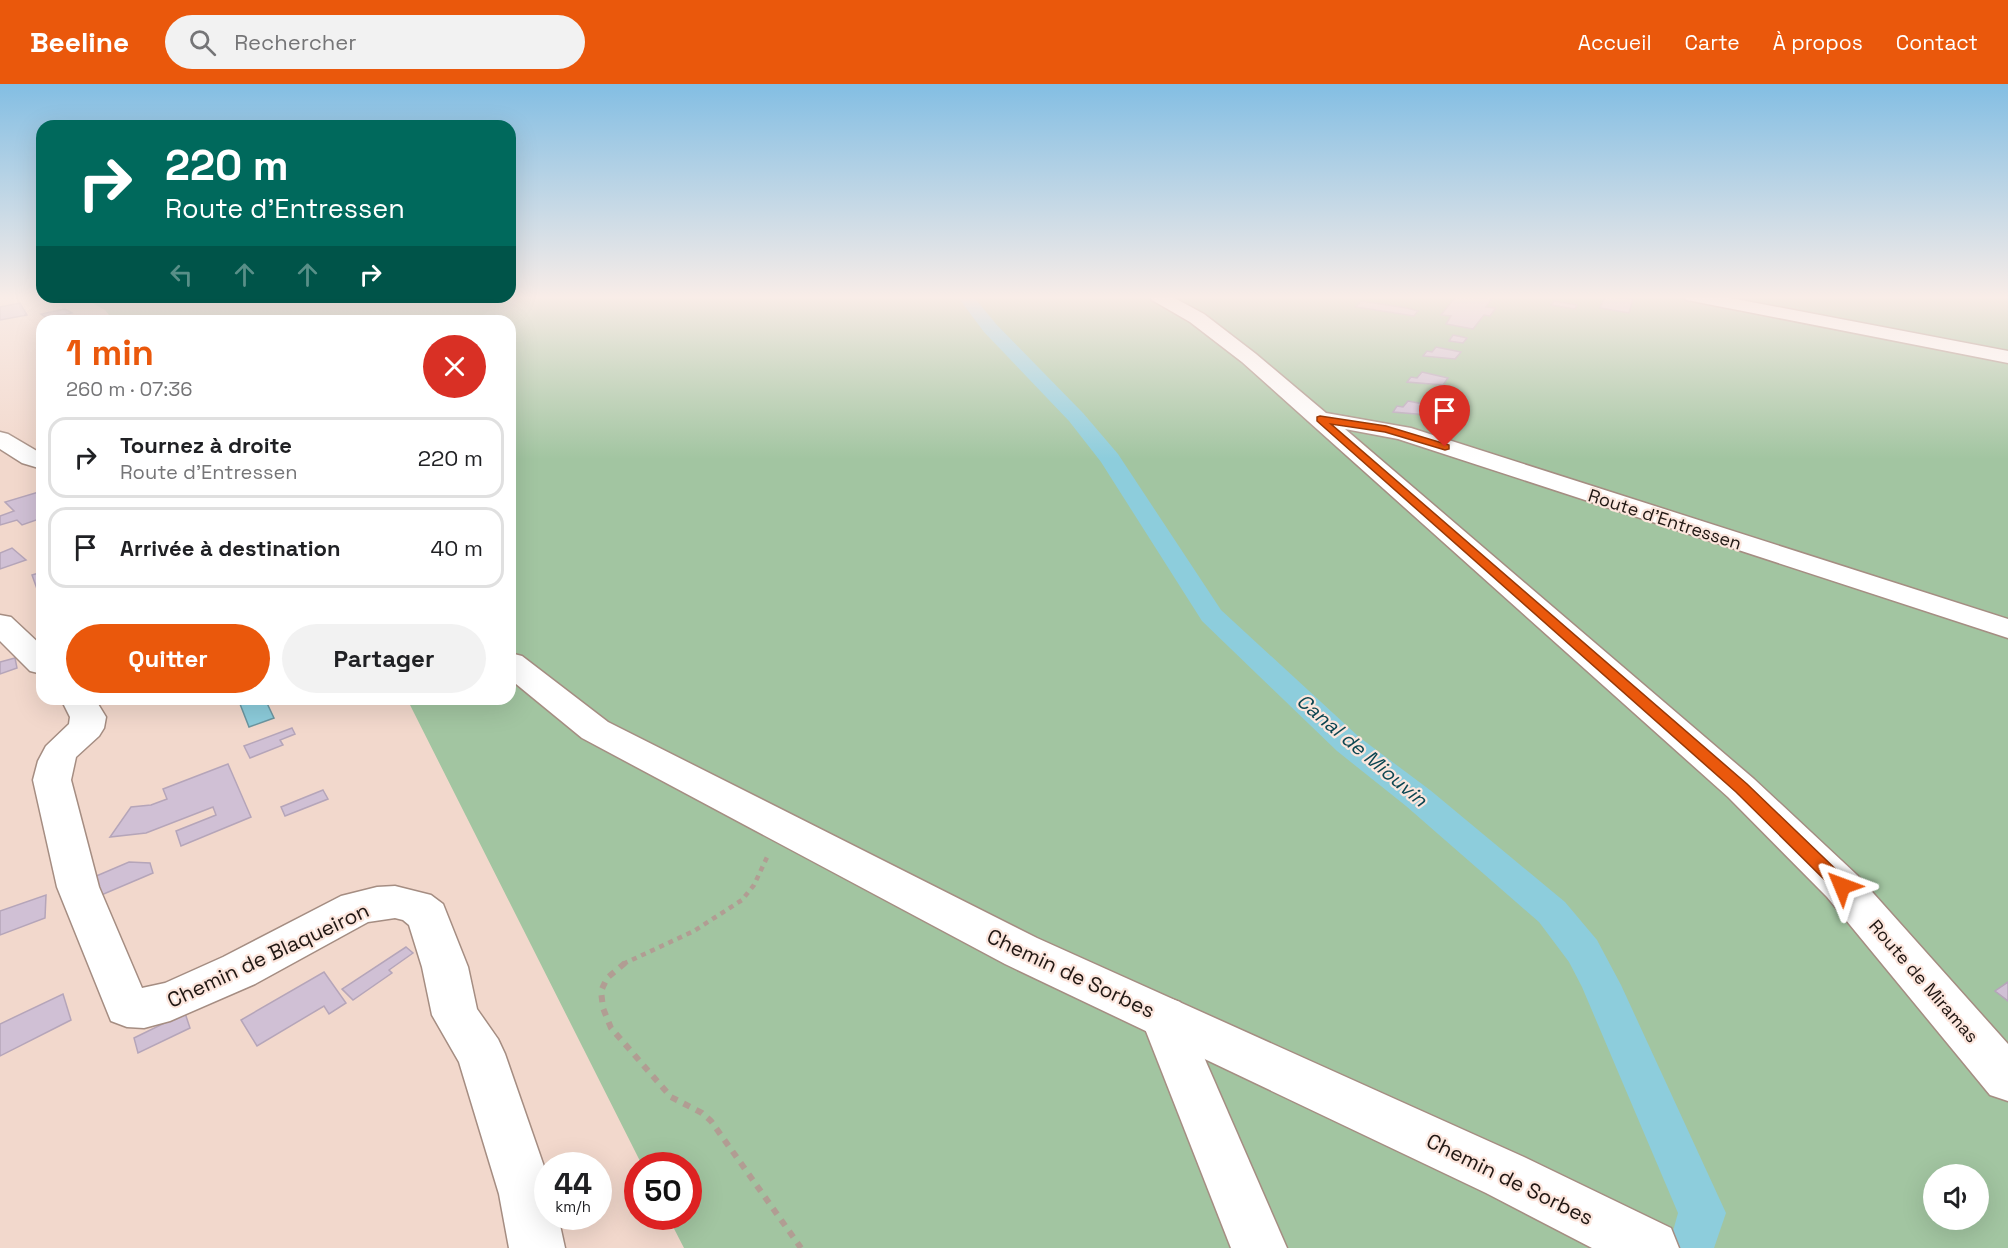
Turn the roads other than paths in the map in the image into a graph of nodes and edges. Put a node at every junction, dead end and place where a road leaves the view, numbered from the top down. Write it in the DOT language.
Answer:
graph roads {
  1 [pos="1239,350"];
  2 [pos="1973,350"];
  3 [pos="2008,357"];
  4 [pos="1320,419"];
  5 [pos="0,439"];
  6 [pos="36,460"];
  7 [pos="0,624"];
  8 [pos="2008,629"];
  9 [pos="36,658"];
  10 [pos="516,668"];
  11 [pos="81,705"];
  12 [pos="1163,1016"];
  13 [pos="2008,1079"];
  14 [pos="537,1248"];
  15 [pos="1259,1248"];
  16 [pos="1651,1248"];
  1 -- 4 [label="street, Route de Miramas"];
  2 -- 3 [label="street"];
  4 -- 8 [label="street, Route d'Entressen"];
  4 -- 13 [label="street, Route de Miramas"];
  5 -- 6 [label="street"];
  7 -- 9 [label="street"];
  10 -- 12 [label="street, Chemin de Sorbes"];
  11 -- 14 [label="street, Chemin de Blaqueiron"];
  12 -- 15 [label="street"];
  12 -- 16 [label="street, Chemin de Sorbes"];
}
